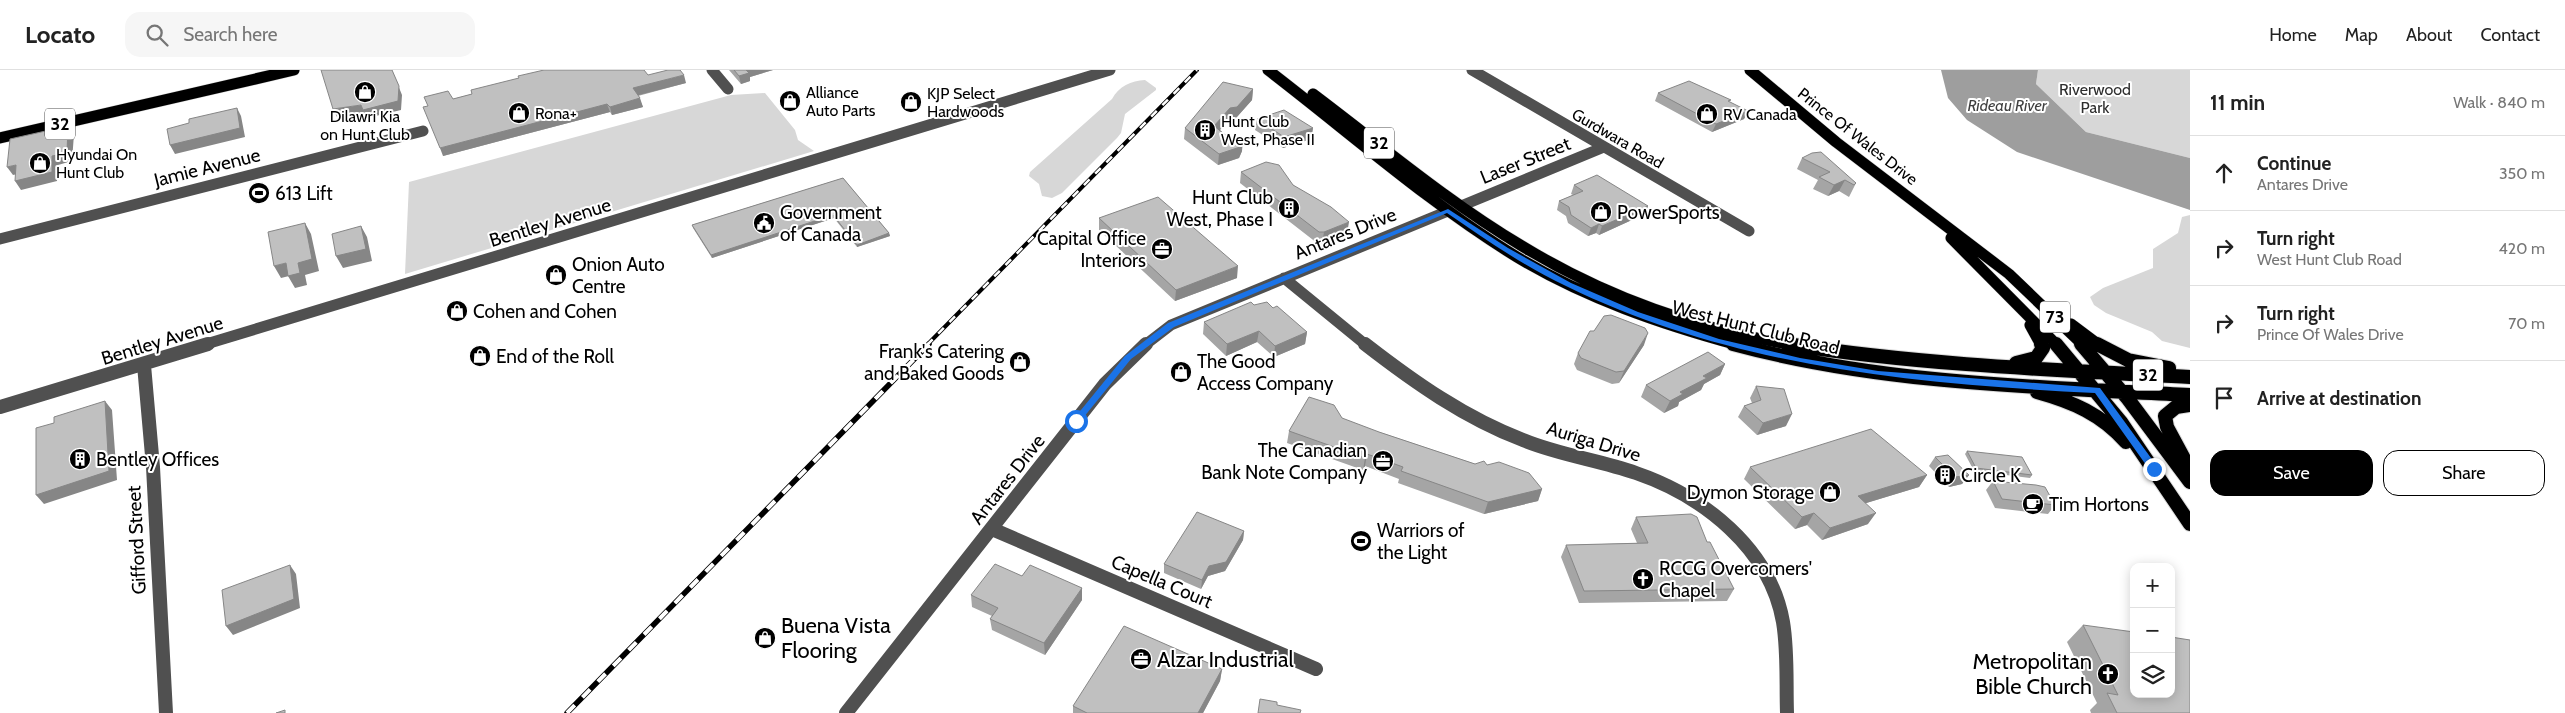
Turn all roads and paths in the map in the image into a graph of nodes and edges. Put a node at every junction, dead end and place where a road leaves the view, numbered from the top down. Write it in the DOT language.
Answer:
graph roads {
  1 [pos="266,70"];
  2 [pos="294,70"];
  3 [pos="712,70"];
  4 [pos="1110,70"];
  5 [pos="1268,70"];
  6 [pos="1281,70"];
  7 [pos="1472,70"];
  8 [pos="1750,70"];
  9 [pos="276,72"];
  10 [pos="1294,85"];
  11 [pos="728,89"];
  12 [pos="161,98"];
  13 [pos="0,130"];
  14 [pos="423,130"];
  15 [pos="0,138"];
  16 [pos="1604,147"];
  17 [pos="1460,206"];
  18 [pos="1923,210"];
  19 [pos="1448,211"];
  20 [pos="1749,230"];
  21 [pos="0,239"];
  22 [pos="2008,274"];
  23 [pos="1284,278"];
  24 [pos="2016,304"];
  25 [pos="144,365"];
  26 [pos="2001,367"];
  27 [pos="2080,370"];
  28 [pos="2190,370"];
  29 [pos="2106,372"];
  30 [pos="2190,377"];
  31 [pos="2016,386"];
  32 [pos="2097,390"];
  33 [pos="2122,392"];
  34 [pos="2190,395"];
  35 [pos="2190,405"];
  36 [pos="0,407"];
  37 [pos="2190,470"];
  38 [pos="2160,482"];
  39 [pos="2190,482"];
  40 [pos="2173,500"];
  41 [pos="2190,504"];
  42 [pos="2190,524"];
  43 [pos="992,529"];
  44 [pos="1316,668"];
  45 [pos="166,713"];
  46 [pos="846,713"];
  47 [pos="1787,713"];
  1 -- 12 [label="main road, 32"];
  2 -- 9 [label="main road, 32"];
  3 -- 11 [label="street"];
  4 -- 25 [label="street, Bentley Avenue"];
  5 -- 10 [label="main road, West Hunt Club Road / 32"];
  6 -- 10 [label="main road, West Hunt Club Road / 32"];
  7 -- 16 [label="street, Gurdwara Road"];
  8 -- 18 [label="main road, Prince Of Wales Drive / 73"];
  9 -- 12 [label="main road, 32"];
  10 -- 17 [label="main road, West Hunt Club Road / 32"];
  10 -- 19 [label="main road, West Hunt Club Road / 32"];
  12 -- 13 [label="main road, 32"];
  12 -- 15 [label="main road, 32"];
  14 -- 21 [label="street, Jamie Avenue"];
  16 -- 17 [label="street, Laser Street"];
  16 -- 20 [label="street, Gurdwara Road"];
  17 -- 19 [label="main road"];
  17 -- 26 [label="main road, West Hunt Club Road / 32"];
  18 -- 22 [label="main road, Prince Of Wales Drive / 73"];
  18 -- 24 [label="main road, Prince Of Wales Drive / 73"];
  19 -- 23 [label="street, Antares Drive"];
  19 -- 31 [label="main road, West Hunt Club Road / 32"];
  22 -- 28 [label="main road"];
  22 -- 29 [label="main road, Prince Of Wales Drive / 73"];
  23 -- 43 [label="street, Antares Drive"];
  23 -- 47 [label="street, Auriga Drive"];
  24 -- 26 [label="main road"];
  24 -- 27 [label="main road, Prince Of Wales Drive / 73"];
  25 -- 36 [label="street, Bentley Avenue"];
  25 -- 45 [label="street, Gifford Street"];
  26 -- 27 [label="main road, West Hunt Club Road / 32"];
  27 -- 29 [label="main road, West Hunt Club Road / 32"];
  27 -- 32 [label="main road, Prince Of Wales Drive / 73"];
  29 -- 30 [label="main road, West Hunt Club Road / 32"];
  29 -- 33 [label="main road, Prince Of Wales Drive / 73"];
  31 -- 32 [label="main road, West Hunt Club Road / 32"];
  31 -- 38 [label="main road"];
  32 -- 33 [label="main road, West Hunt Club Road / 32"];
  32 -- 38 [label="main road, Prince Of Wales Drive / 73"];
  33 -- 34 [label="main road, West Hunt Club Road / 32"];
  33 -- 39 [label="main road, Prince Of Wales Drive / 73"];
  35 -- 37 [label="main road"];
  38 -- 40 [label="main road, Prince Of Wales Drive / 73"];
  40 -- 41 [label="main road"];
  40 -- 42 [label="main road, Prince Of Wales Drive / 73"];
  43 -- 44 [label="street, Capella Court"];
  43 -- 46 [label="street, Antares Drive"];
}
